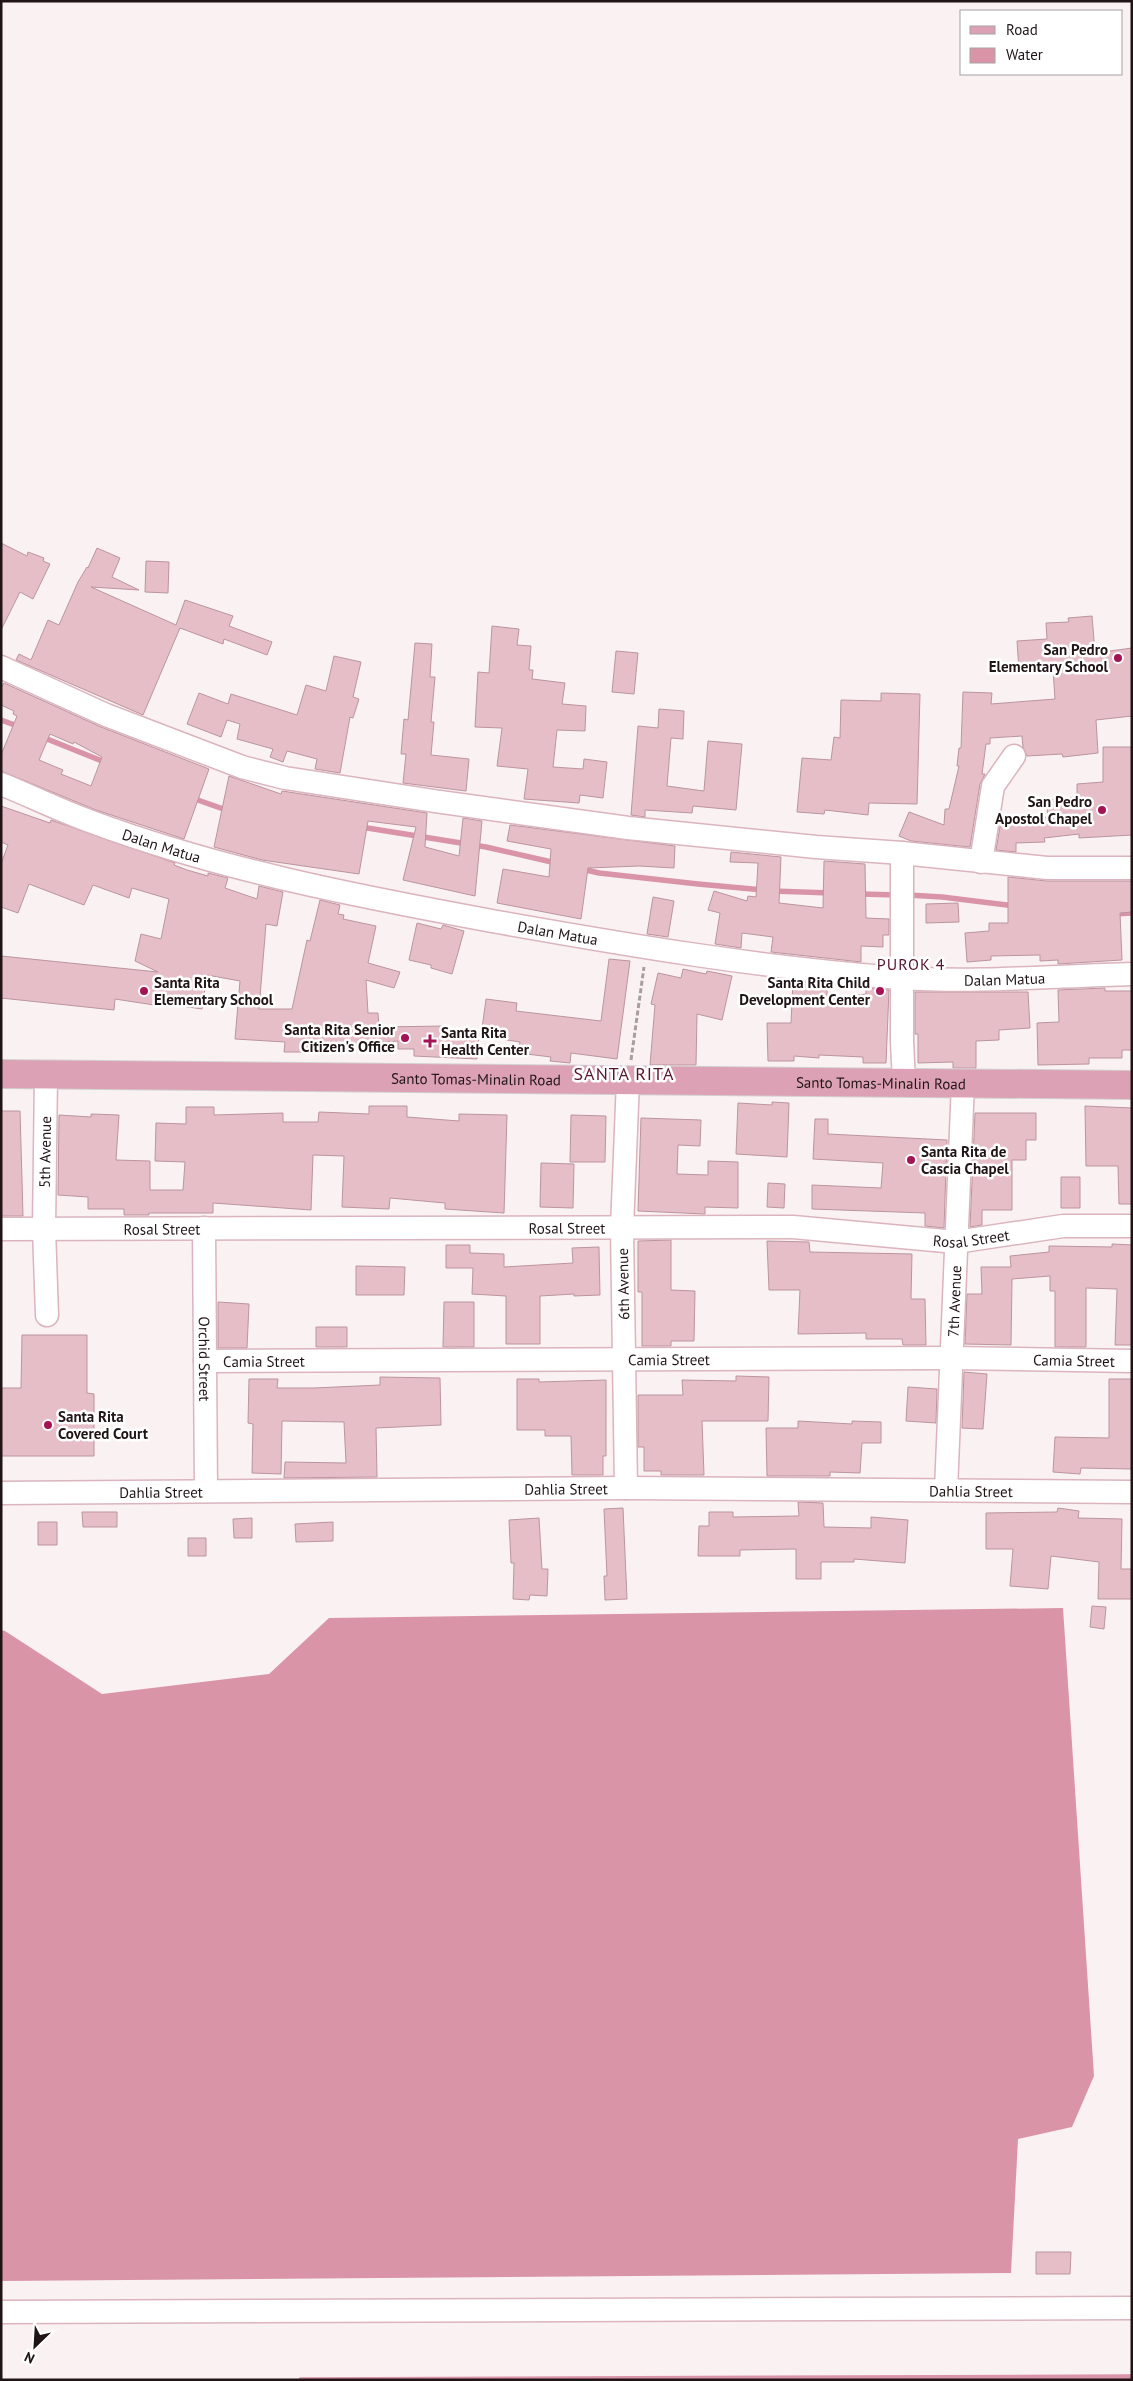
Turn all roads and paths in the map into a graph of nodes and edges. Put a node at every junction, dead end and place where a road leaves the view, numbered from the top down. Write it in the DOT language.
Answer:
graph roads {
  1 [pos="1,667"];
  2 [pos="1014,756"];
  3 [pos="1,784"];
  4 [pos="902,852"];
  5 [pos="981,862"];
  6 [pos="1132,868"];
  7 [pos="646,949"];
  8 [pos="1132,974"];
  9 [pos="901,978"];
  10 [pos="1,1074"];
  11 [pos="46,1074"];
  12 [pos="628,1080"];
  13 [pos="904,1083"];
  14 [pos="963,1083"];
  15 [pos="1132,1085"];
  16 [pos="1132,1226"];
  17 [pos="204,1228"];
  18 [pos="622,1228"];
  19 [pos="1,1229"];
  20 [pos="44,1229"];
  21 [pos="956,1242"];
  22 [pos="47,1315"];
  23 [pos="951,1358"];
  24 [pos="624,1360"];
  25 [pos="205,1361"];
  26 [pos="1132,1361"];
  27 [pos="626,1488"];
  28 [pos="946,1490"];
  29 [pos="206,1491"];
  30 [pos="1132,1492"];
  31 [pos="1,1493"];
  32 [pos="1132,2308"];
  33 [pos="1,2312"];
  1 -- 4 [label="street"];
  2 -- 5 [label="street"];
  3 -- 7 [label="street, Dalan Matua"];
  4 -- 5 [label="street"];
  4 -- 9 [label="street"];
  5 -- 6 [label="street"];
  7 -- 9 [label="street, Dalan Matua"];
  7 -- 12 [label="path"];
  8 -- 9 [label="street, Dalan Matua"];
  9 -- 13 [label="street"];
  10 -- 11 [label="main road, Santo Tomas-Minalin Road"];
  11 -- 12 [label="main road, Santo Tomas-Minalin Road"];
  11 -- 20 [label="street, 5th Avenue"];
  12 -- 13 [label="main road, Santo Tomas-Minalin Road"];
  12 -- 18 [label="street, 6th Avenue"];
  13 -- 14 [label="main road, Santo Tomas-Minalin Road"];
  14 -- 15 [label="main road, Santo Tomas-Minalin Road"];
  14 -- 21 [label="street, 7th Avenue"];
  16 -- 21 [label="street, Rosal Street"];
  17 -- 18 [label="street, Rosal Street"];
  17 -- 20 [label="street, Rosal Street"];
  17 -- 25 [label="street, Orchid Street"];
  18 -- 21 [label="street, Rosal Street"];
  18 -- 24 [label="street, 6th Avenue"];
  19 -- 20 [label="street, Rosal Street"];
  20 -- 22 [label="street, 5th Avenue"];
  21 -- 23 [label="street, 7th Avenue"];
  23 -- 24 [label="street, Camia Street"];
  23 -- 26 [label="street, Camia Street"];
  23 -- 28 [label="street, 7th Avenue"];
  24 -- 25 [label="street, Camia Street"];
  24 -- 27 [label="street, 6th Avenue"];
  25 -- 29 [label="street, Orchid Street"];
  27 -- 28 [label="street, Dahlia Street"];
  27 -- 29 [label="street, Dahlia Street"];
  28 -- 30 [label="street, Dahlia Street"];
  29 -- 31 [label="street, Dahlia Street"];
  32 -- 33 [label="street"];
}
